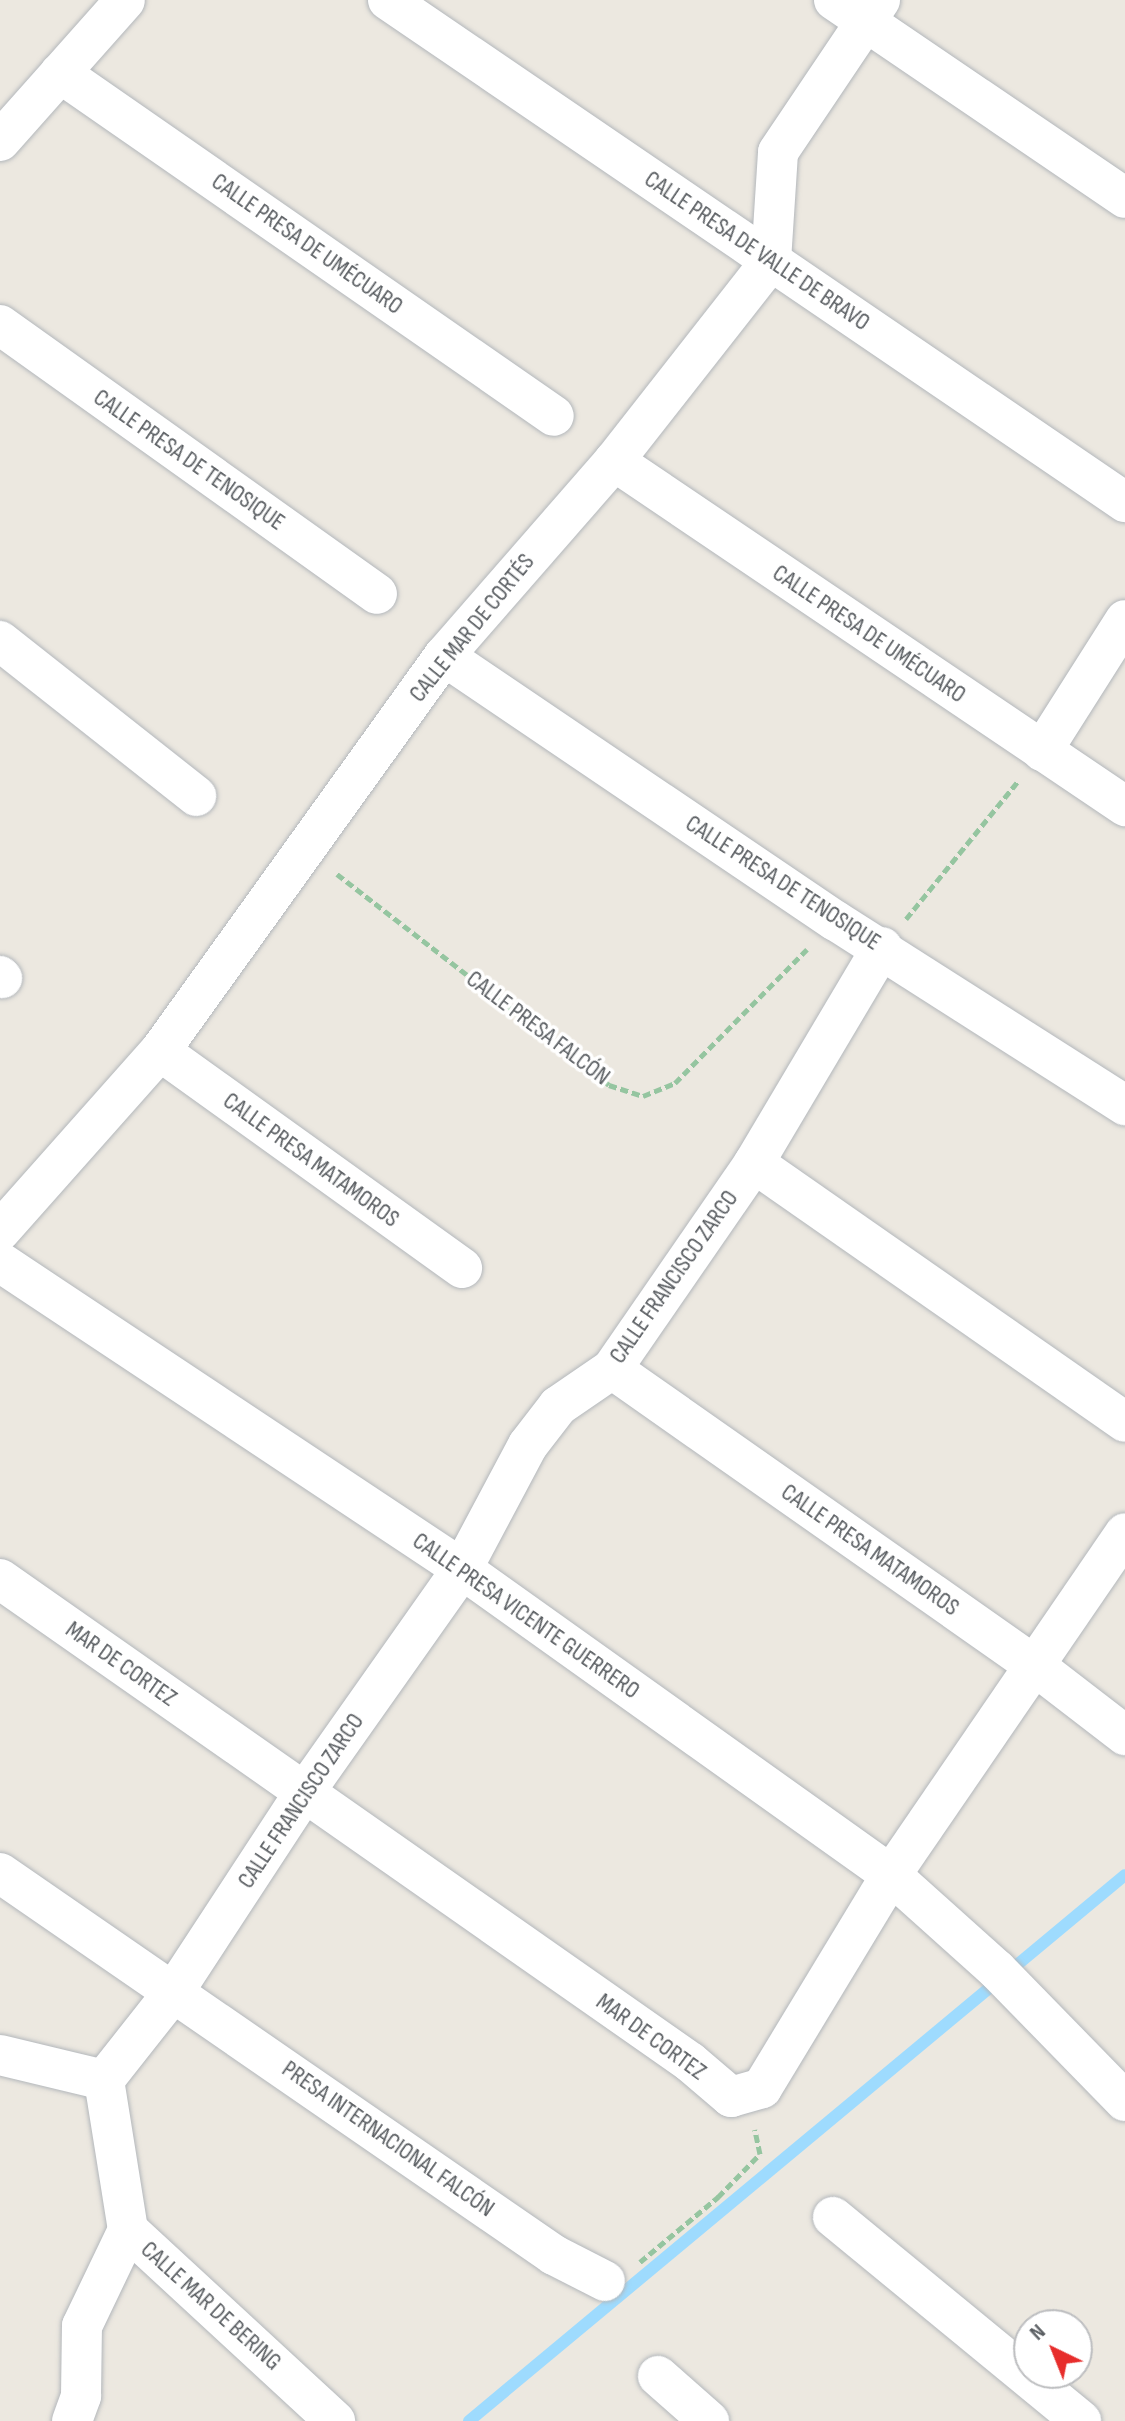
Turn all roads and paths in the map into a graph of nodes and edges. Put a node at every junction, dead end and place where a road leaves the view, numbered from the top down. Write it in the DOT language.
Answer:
graph roads {
  1 [pos="125,0"];
  2 [pos="388,0"];
  3 [pos="860,7"];
  4 [pos="60,73"];
  5 [pos="0,141"];
  6 [pos="1125,198"];
  7 [pos="771,261"];
  8 [pos="0,325"];
  9 [pos="554,416"];
  10 [pos="614,461"];
  11 [pos="1125,502"];
  12 [pos="377,594"];
  13 [pos="1125,620"];
  14 [pos="0,641"];
  15 [pos="444,656"];
  16 [pos="1042,751"];
  17 [pos="196,796"];
  18 [pos="1125,806"];
  19 [pos="305,849"];
  20 [pos="836,921"];
  21 [pos="882,947"];
  22 [pos="160,1051"];
  23 [pos="1125,1105"];
  24 [pos="754,1163"];
  25 [pos="0,1231"];
  26 [pos="0,1262"];
  27 [pos="462,1268"];
  28 [pos="612,1369"];
  29 [pos="1125,1422"];
  30 [pos="1125,1533"];
  31 [pos="462,1569"];
  32 [pos="0,1579"];
  33 [pos="1034,1665"];
  34 [pos="1125,1735"];
  35 [pos="304,1793"];
  36 [pos="0,1873"];
  37 [pos="891,1875"];
  38 [pos="175,1990"];
  39 [pos="0,2055"];
  40 [pos="104,2080"];
  41 [pos="731,2097"];
  42 [pos="1125,2101"];
  43 [pos="833,2217"];
  44 [pos="128,2230"];
  45 [pos="605,2281"];
  46 [pos="658,2376"];
  47 [pos="72,2421"];
  48 [pos="335,2421"];
  49 [pos="709,2421"];
  50 [pos="1081,2421"];
  1 -- 4 [label="street"];
  2 -- 7 [label="street, CALLE PRESA DE VALLE DE BRAVO"];
  3 -- 6 [label="street"];
  3 -- 7 [label="street"];
  4 -- 5 [label="street"];
  4 -- 9 [label="street, CALLE PRESA DE UMÉCUARO"];
  7 -- 10 [label="street, CALLE MAR DE CORTÉS"];
  7 -- 11 [label="street, CALLE PRESA DE VALLE DE BRAVO"];
  8 -- 12 [label="street, CALLE PRESA DE TENOSIQUE"];
  10 -- 15 [label="street, CALLE MAR DE CORTÉS"];
  10 -- 16 [label="street, CALLE PRESA DE UMÉCUARO"];
  13 -- 16 [label="street"];
  14 -- 17 [label="street"];
  15 -- 19 [label="street, CALLE MAR DE CORTÉS"];
  15 -- 20 [label="street, CALLE PRESA DE TENOSIQUE"];
  16 -- 18 [label="street, CALLE PRESA DE UMÉCUARO"];
  16 -- 21 [label="path"];
  19 -- 20 [label="path, CALLE PRESA FALCÓN"];
  19 -- 22 [label="street, CALLE MAR DE CORTÉS"];
  20 -- 21 [label="street, CALLE PRESA DE TENOSIQUE"];
  21 -- 23 [label="street, CALLE PRESA DE TENOSIQUE"];
  21 -- 24 [label="street, CALLE FRANCISCO ZARCO"];
  22 -- 25 [label="street, CALLE MAR DE CORTÉS"];
  22 -- 27 [label="street, CALLE PRESA MATAMOROS"];
  24 -- 28 [label="street, CALLE FRANCISCO ZARCO"];
  24 -- 29 [label="street"];
  26 -- 31 [label="street, CALLE PRESA VICENTE GUERRERO"];
  28 -- 31 [label="street, CALLE FRANCISCO ZARCO"];
  28 -- 33 [label="street, CALLE PRESA MATAMOROS"];
  30 -- 33 [label="street, MAR DE CORTEZ"];
  31 -- 35 [label="street, CALLE FRANCISCO ZARCO"];
  31 -- 37 [label="street, CALLE PRESA VICENTE GUERRERO"];
  32 -- 35 [label="street, MAR DE CORTEZ"];
  33 -- 34 [label="street, CALLE PRESA MATAMOROS"];
  33 -- 37 [label="street, MAR DE CORTEZ"];
  35 -- 38 [label="street, CALLE FRANCISCO ZARCO"];
  35 -- 41 [label="street, MAR DE CORTEZ"];
  36 -- 38 [label="street, PRESA INTERNACIONAL FALCÓN"];
  37 -- 41 [label="street, MAR DE CORTEZ"];
  37 -- 42 [label="street, CALLE PRESA VICENTE GUERRERO"];
  38 -- 40 [label="street, CALLE FRANCISCO ZARCO"];
  38 -- 45 [label="street, PRESA INTERNACIONAL FALCÓN"];
  39 -- 40 [label="street"];
  40 -- 44 [label="street, CALLE MAR DE BERING"];
  41 -- 45 [label="path"];
  43 -- 50 [label="street"];
  44 -- 47 [label="street"];
  44 -- 48 [label="street, CALLE MAR DE BERING"];
  46 -- 49 [label="street"];
}
